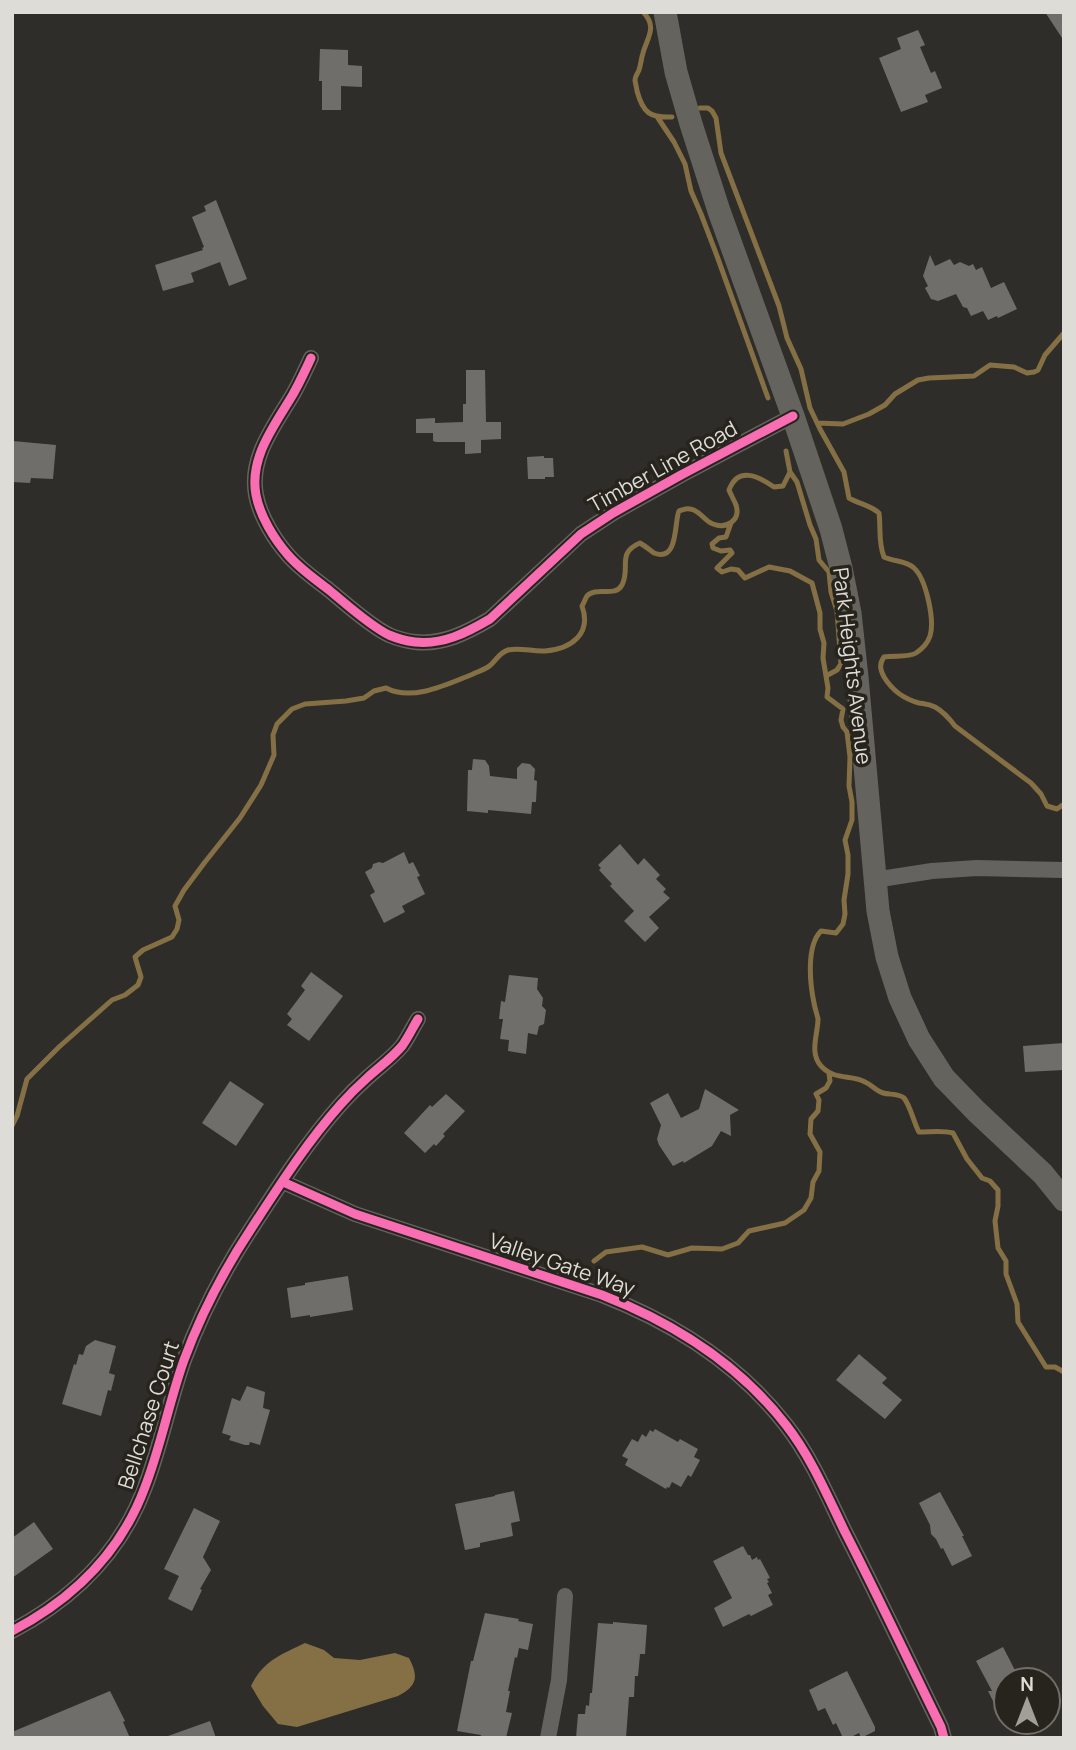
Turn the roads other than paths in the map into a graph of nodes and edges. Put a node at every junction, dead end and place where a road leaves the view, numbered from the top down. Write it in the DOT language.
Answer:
graph roads {
  1 [pos="665,12"];
  2 [pos="311,358"];
  3 [pos="793,416"];
  4 [pos="1064,870"];
  5 [pos="874,880"];
  6 [pos="418,1018"];
  7 [pos="283,1182"];
  8 [pos="1064,1200"];
  9 [pos="565,1596"];
  10 [pos="12,1631"];
  11 [pos="548,1738"];
  12 [pos="944,1738"];
  1 -- 3 [label="main road, Park Heights Avenue"];
  2 -- 3 [label="street, Timber Line Road"];
  3 -- 5 [label="main road, Park Heights Avenue"];
  4 -- 5 [label="street"];
  5 -- 8 [label="main road, Park Heights Avenue"];
  6 -- 7 [label="street, Bellchase Court"];
  7 -- 10 [label="street, Bellchase Court"];
  7 -- 12 [label="street, Valley Gate Way"];
  9 -- 11 [label="street"];
}
